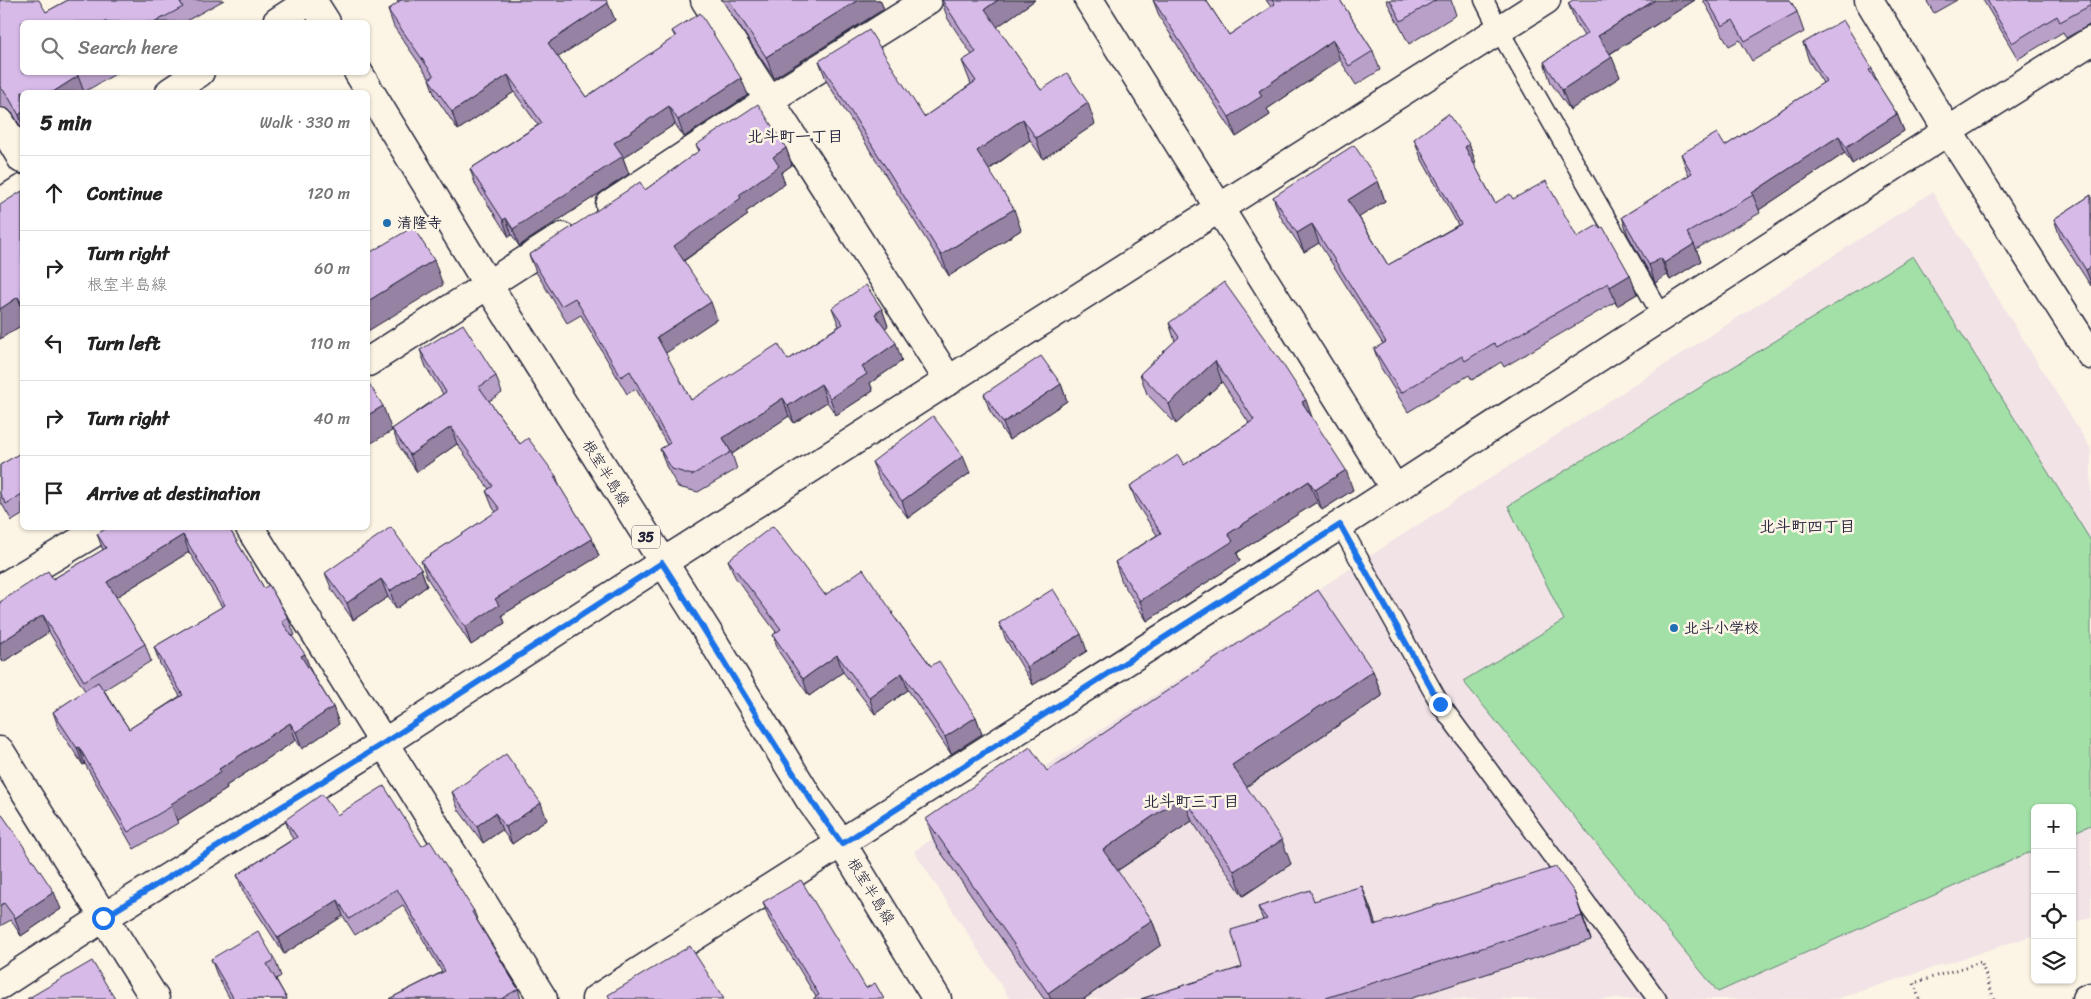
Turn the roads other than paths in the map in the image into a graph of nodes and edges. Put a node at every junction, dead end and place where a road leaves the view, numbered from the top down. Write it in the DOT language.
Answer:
graph roads {
  1 [pos="311,0"];
  2 [pos="705,0"];
  3 [pos="928,0"];
  4 [pos="1090,0"];
  5 [pos="1484,0"];
  6 [pos="1546,0"];
  7 [pos="1868,0"];
  8 [pos="279,20"];
  9 [pos="325,20"];
  10 [pos="1499,30"];
  11 [pos="2091,41"];
  12 [pos="196,75"];
  13 [pos="360,75"];
  14 [pos="173,90"];
  15 [pos="369,90"];
  16 [pos="370,92"];
  17 [pos="769,100"];
  18 [pos="0,122"];
  19 [pos="1948,131"];
  20 [pos="20,156"];
  21 [pos="20,190"];
  22 [pos="0,203"];
  23 [pos="1220,208"];
  24 [pos="488,285"];
  25 [pos="1662,316"];
  26 [pos="2091,355"];
  27 [pos="370,361"];
  28 [pos="949,381"];
  29 [pos="1395,489"];
  30 [pos="1340,525"];
  31 [pos="99,530"];
  32 [pos="251,530"];
  33 [pos="662,563"];
  34 [pos="0,589"];
  35 [pos="384,743"];
  36 [pos="0,751"];
  37 [pos="842,844"];
  38 [pos="103,918"];
  39 [pos="0,985"];
  40 [pos="2091,997"];
  41 [pos="155,999"];
  42 [pos="543,999"];
  43 [pos="596,999"];
  44 [pos="937,999"];
  45 [pos="1657,999"];
  46 [pos="2086,999"];
  1 -- 8 [label="main road"];
  1 -- 9 [label="main road"];
  2 -- 17 [label="main road"];
  3 -- 17 [label="main road"];
  4 -- 23 [label="main road"];
  5 -- 10 [label="lane"];
  6 -- 10 [label="main road"];
  7 -- 19 [label="main road"];
  10 -- 23 [label="main road"];
  10 -- 25 [label="lane"];
  11 -- 19 [label="main road"];
  12 -- 14 [label="main road"];
  13 -- 15 [label="main road, 根室半島線 / 35"];
  16 -- 24 [label="main road, 根室半島線 / 35"];
  17 -- 24 [label="main road"];
  17 -- 28 [label="main road"];
  18 -- 20 [label="main road"];
  19 -- 25 [label="main road"];
  19 -- 26 [label="main road"];
  21 -- 22 [label="main road"];
  23 -- 28 [label="main road"];
  23 -- 29 [label="main road"];
  24 -- 27 [label="main road"];
  24 -- 33 [label="main road, 根室半島線 / 35"];
  25 -- 29 [label="main road"];
  28 -- 33 [label="main road"];
  29 -- 30 [label="main road"];
  30 -- 37 [label="main road"];
  30 -- 45 [label="lane"];
  31 -- 34 [label="main road"];
  32 -- 35 [label="main road"];
  33 -- 35 [label="main road"];
  33 -- 37 [label="main road, 根室半島線 / 35"];
  35 -- 38 [label="main road"];
  35 -- 42 [label="main road"];
  36 -- 38 [label="main road"];
  37 -- 43 [label="main road"];
  37 -- 44 [label="main road, 根室半島線 / 35"];
  38 -- 39 [label="main road"];
  38 -- 41 [label="main road"];
  40 -- 46 [label="main road"];
}
